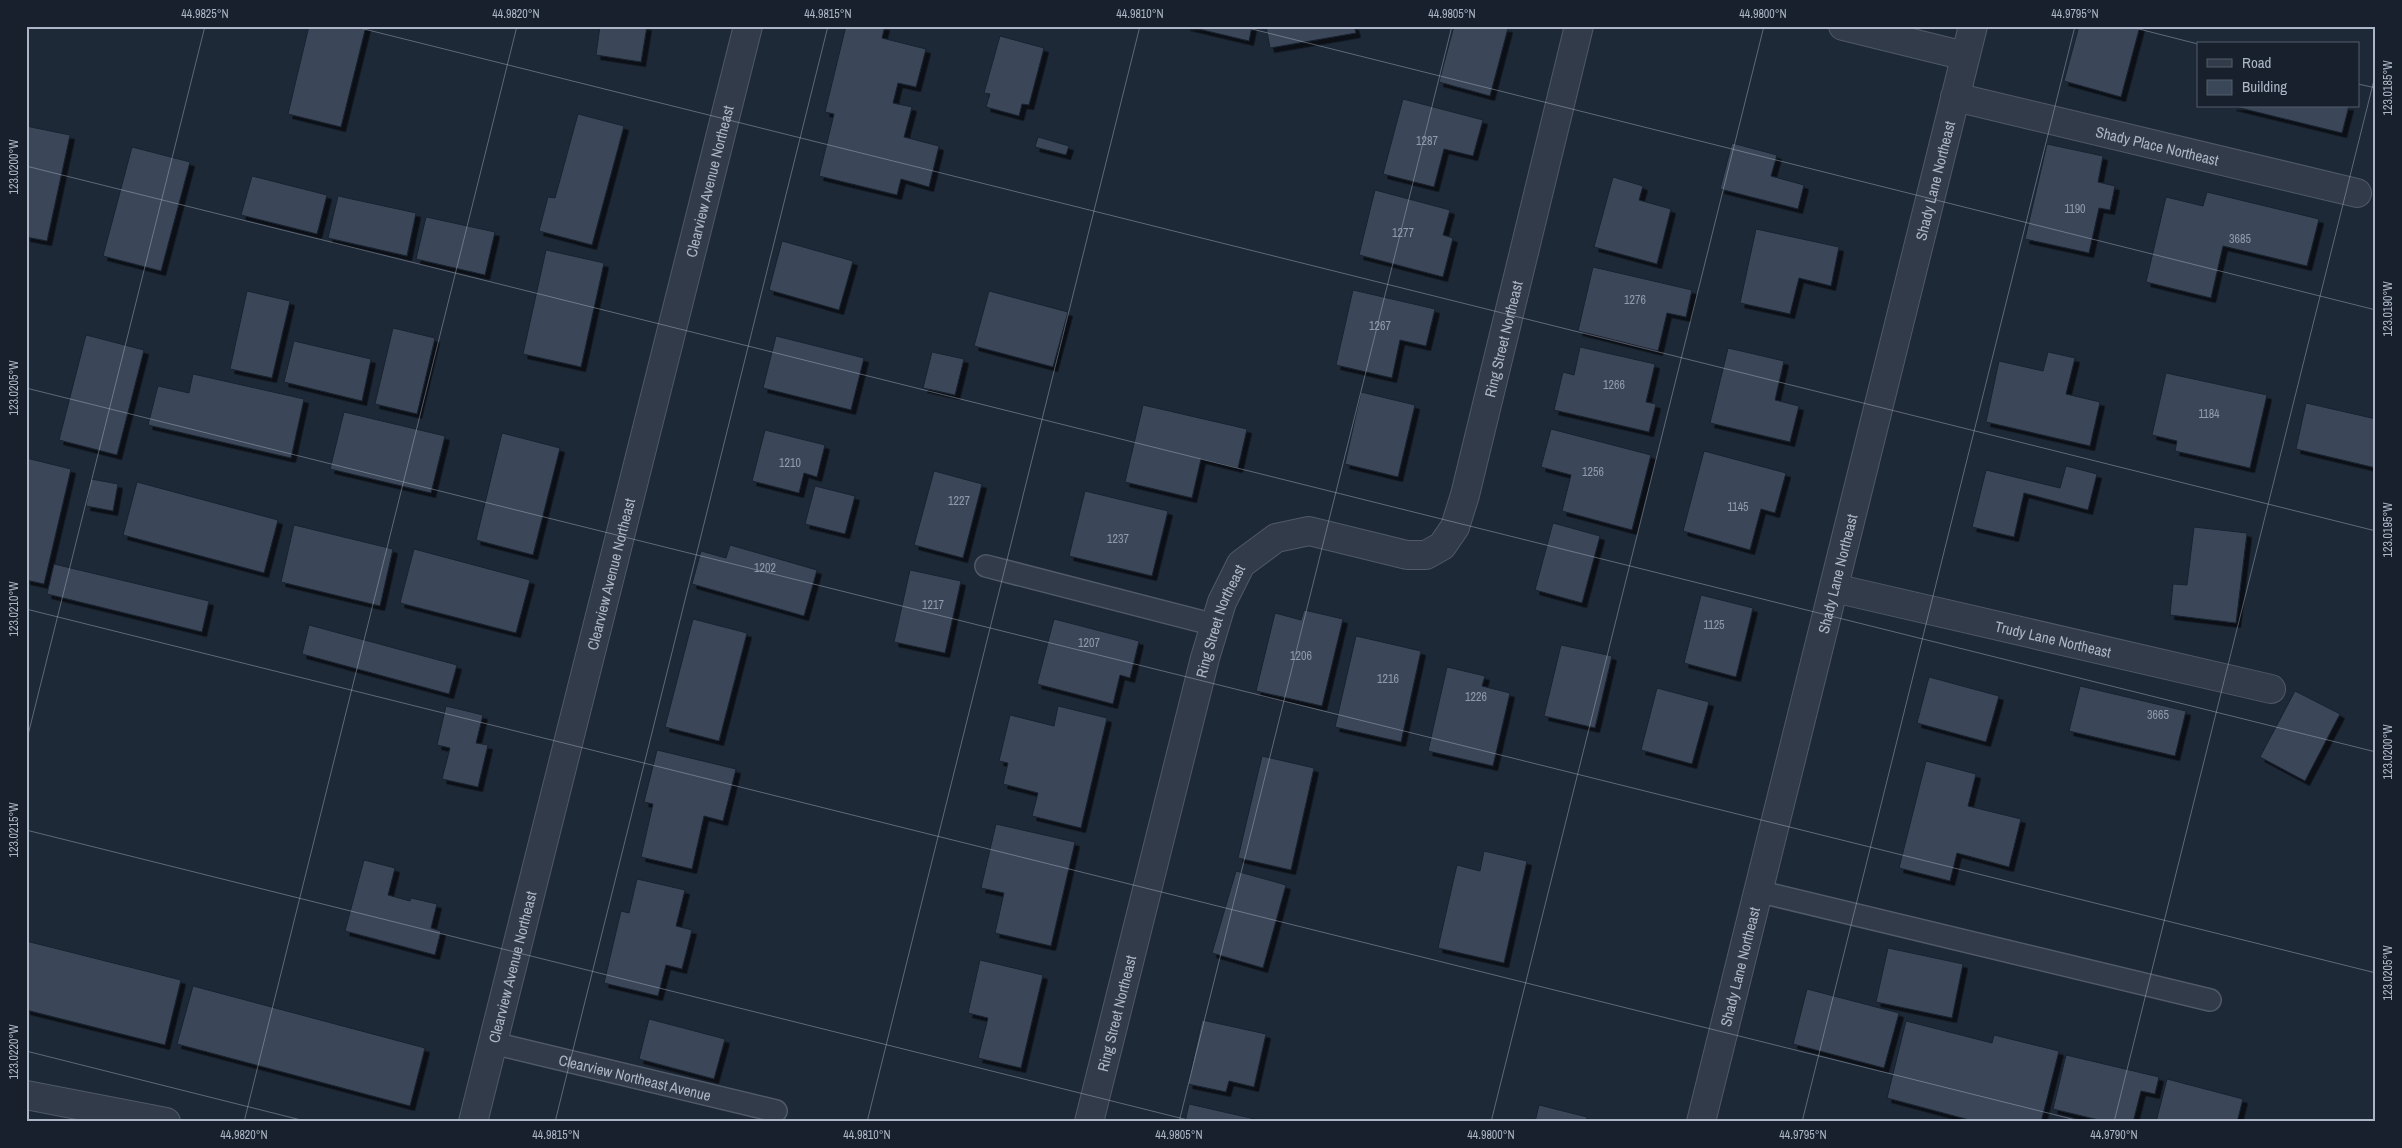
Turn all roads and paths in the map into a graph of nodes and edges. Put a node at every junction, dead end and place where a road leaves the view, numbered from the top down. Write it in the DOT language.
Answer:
graph roads {
  1 [pos="748,26"];
  2 [pos="1579,26"];
  3 [pos="1843,26"];
  4 [pos="1973,26"];
  5 [pos="1965,56"];
  6 [pos="1956,97"];
  7 [pos="2357,193"];
  8 [pos="986,566"];
  9 [pos="1834,588"];
  10 [pos="1215,625"];
  11 [pos="2271,689"];
  12 [pos="1758,891"];
  13 [pos="2210,1000"];
  14 [pos="493,1042"];
  15 [pos="26,1095"];
  16 [pos="776,1111"];
  17 [pos="166,1122"];
  18 [pos="473,1122"];
  19 [pos="1089,1122"];
  20 [pos="1701,1122"];
  1 -- 14 [label="street, Clearview Avenue Northeast"];
  2 -- 10 [label="street, Ring Street Northeast"];
  3 -- 5 [label="street"];
  4 -- 5 [label="street, Shady Lane Northeast"];
  5 -- 6 [label="street, Shady Lane Northeast"];
  6 -- 7 [label="street, Shady Place Northeast"];
  6 -- 9 [label="street, Shady Lane Northeast"];
  8 -- 10 [label="lane"];
  9 -- 11 [label="street, Trudy Lane Northeast"];
  9 -- 12 [label="street, Shady Lane Northeast"];
  10 -- 19 [label="street, Ring Street Northeast"];
  12 -- 13 [label="lane"];
  12 -- 20 [label="street, Shady Lane Northeast"];
  14 -- 16 [label="lane, Clearview Northeast Avenue"];
  14 -- 18 [label="street, Clearview Avenue Northeast"];
  15 -- 17 [label="street"];
}
